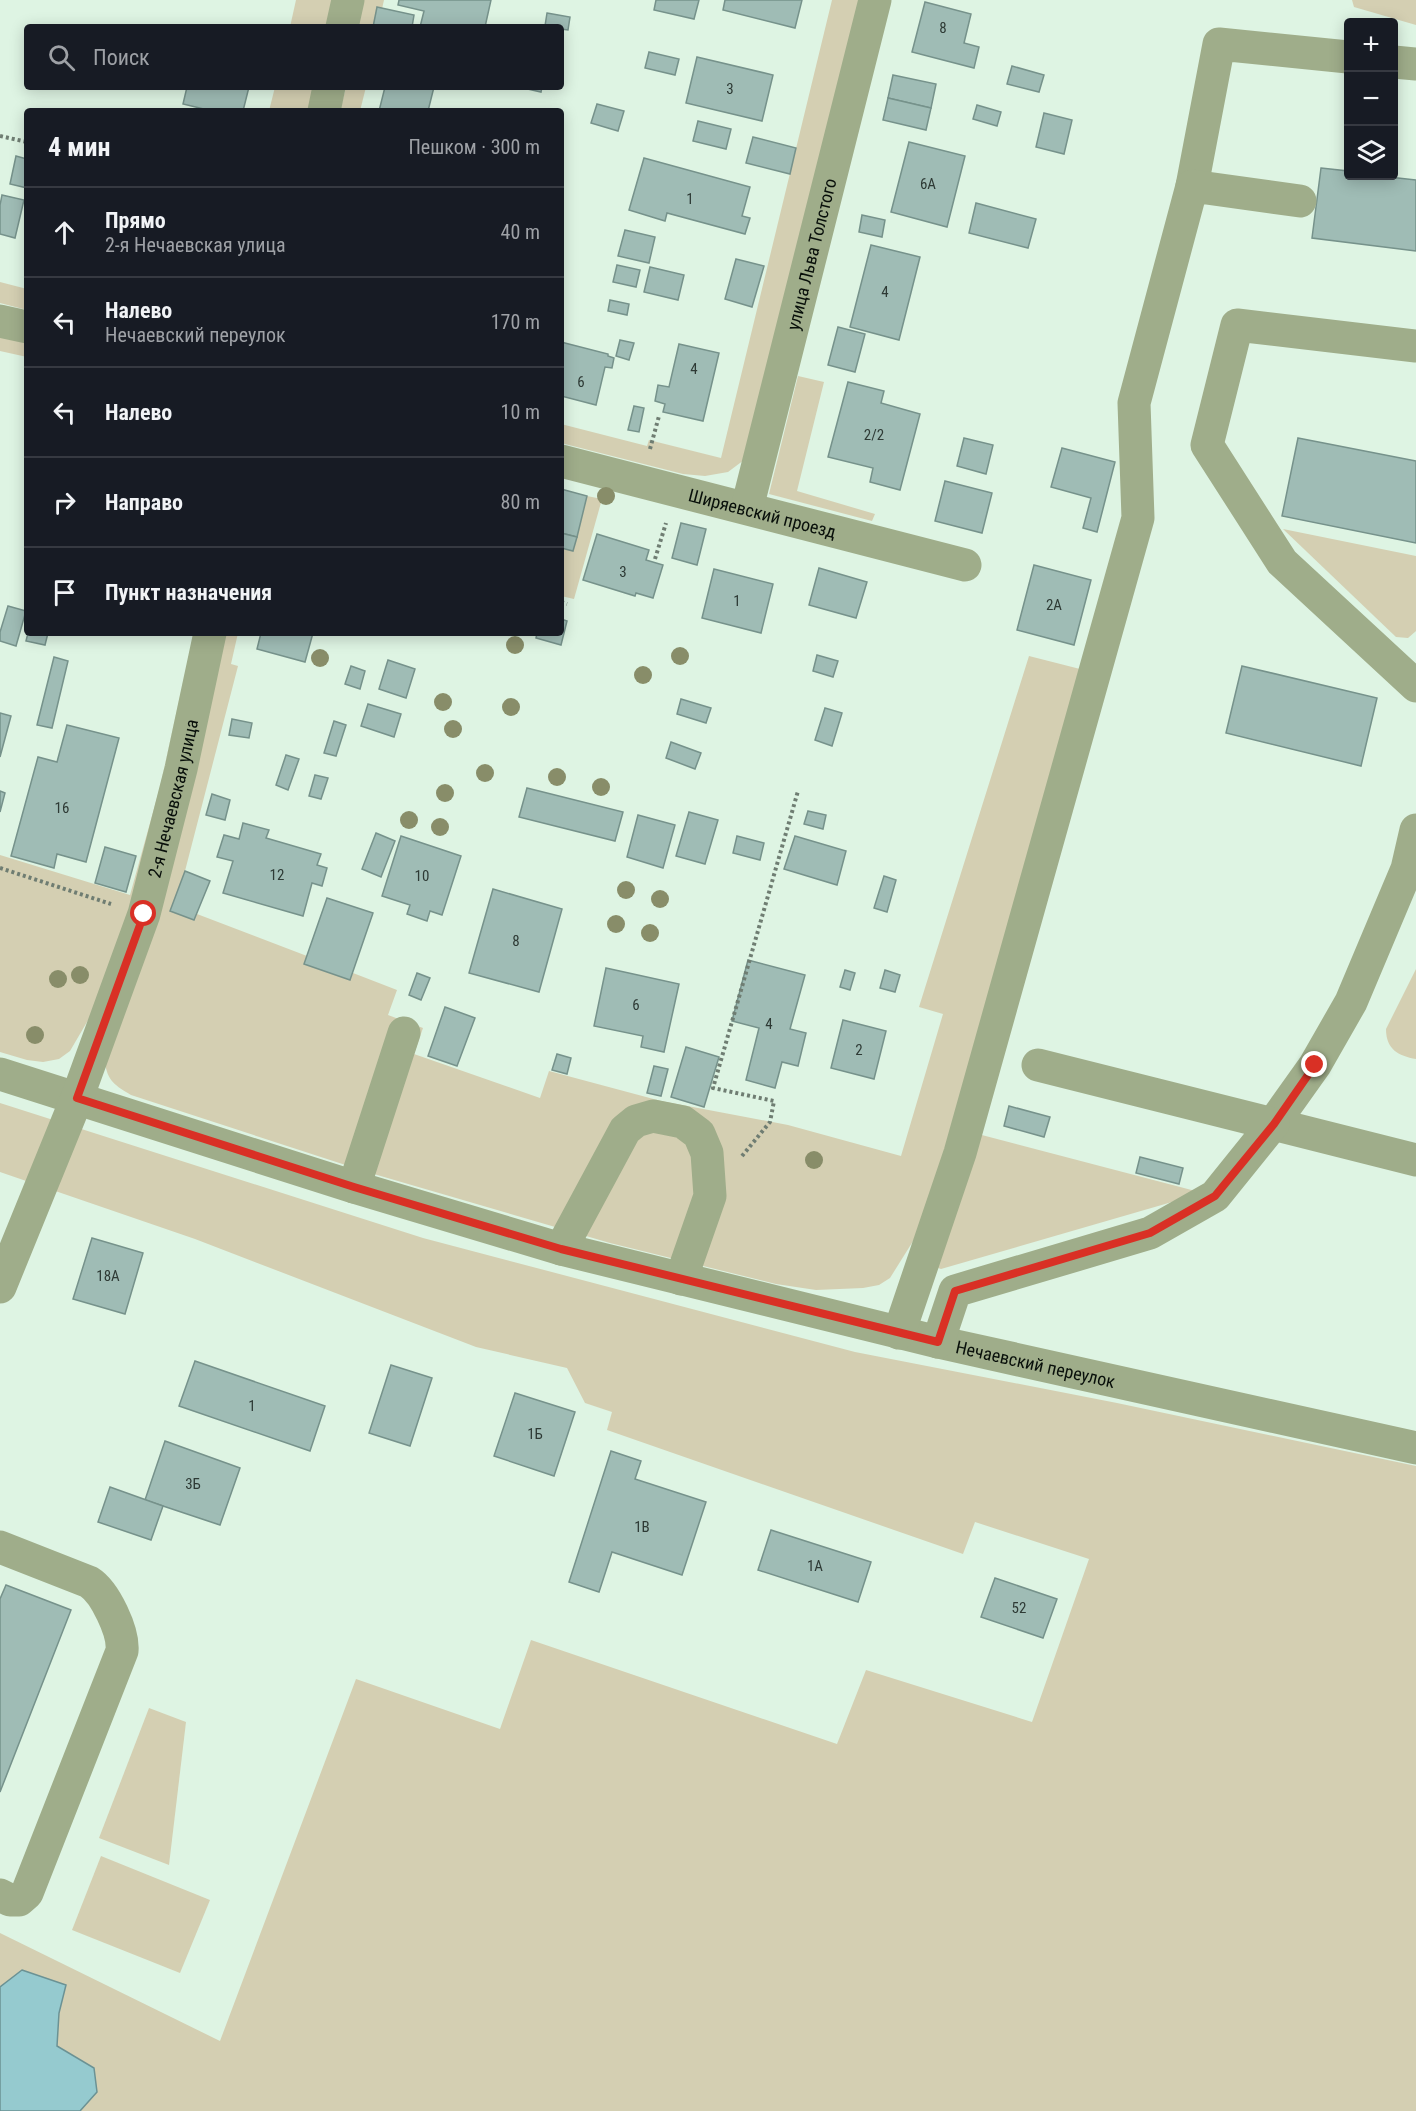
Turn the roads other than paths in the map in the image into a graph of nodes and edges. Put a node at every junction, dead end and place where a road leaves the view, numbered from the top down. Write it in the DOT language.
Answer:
graph roads {
  1 [pos="348,0"];
  2 [pos="875,0"];
  3 [pos="343,24"];
  4 [pos="1344,57"];
  5 [pos="1398,62"];
  6 [pos="1416,64"];
  7 [pos="328,90"];
  8 [pos="325,108"];
  9 [pos="1192,186"];
  10 [pos="1300,201"];
  11 [pos="0,321"];
  12 [pos="24,326"];
  13 [pos="1416,346"];
  14 [pos="564,462"];
  15 [pos="747,508"];
  16 [pos="965,566"];
  17 [pos="209,636"];
  18 [pos="1416,686"];
  19 [pos="1416,830"];
  20 [pos="1412,867"];
  21 [pos="404,1033"];
  22 [pos="1038,1065"];
  23 [pos="0,1074"];
  24 [pos="77,1098"];
  25 [pos="1274,1124"];
  26 [pos="1416,1161"];
  27 [pos="354,1187"];
  28 [pos="10,1238"];
  29 [pos="561,1249"];
  30 [pos="681,1279"];
  31 [pos="0,1287"];
  32 [pos="899,1333"];
  33 [pos="938,1342"];
  34 [pos="1416,1448"];
  35 [pos="0,1547"];
  36 [pos="0,1895"];
  1 -- 3 [label="street"];
  2 -- 15 [label="street, улица Льва Толстого"];
  4 -- 9 [label="street"];
  5 -- 6 [label="street"];
  7 -- 8 [label="street"];
  9 -- 10 [label="street"];
  9 -- 32 [label="street"];
  11 -- 12 [label="street"];
  13 -- 18 [label="street"];
  14 -- 15 [label="street, Ширяевский проезд"];
  15 -- 16 [label="street, Ширяевский проезд"];
  17 -- 24 [label="street, 2-я Нечаевская улица"];
  19 -- 20 [label="street"];
  20 -- 25 [label="street"];
  21 -- 27 [label="street"];
  22 -- 25 [label="street"];
  23 -- 24 [label="street, Нечаевский переулок"];
  24 -- 27 [label="street, Нечаевский переулок"];
  24 -- 28 [label="street, 2-я Нечаевская улица"];
  25 -- 26 [label="street"];
  25 -- 33 [label="street"];
  27 -- 29 [label="street, Нечаевский переулок"];
  28 -- 31 [label="street, 2-я Нечаевская улица"];
  29 -- 30 [label="street, Нечаевский переулок"];
  29 -- 30 [label="street"];
  30 -- 32 [label="street, Нечаевский переулок"];
  32 -- 33 [label="street, Нечаевский переулок"];
  33 -- 34 [label="street, Нечаевский переулок"];
  35 -- 36 [label="street"];
}
